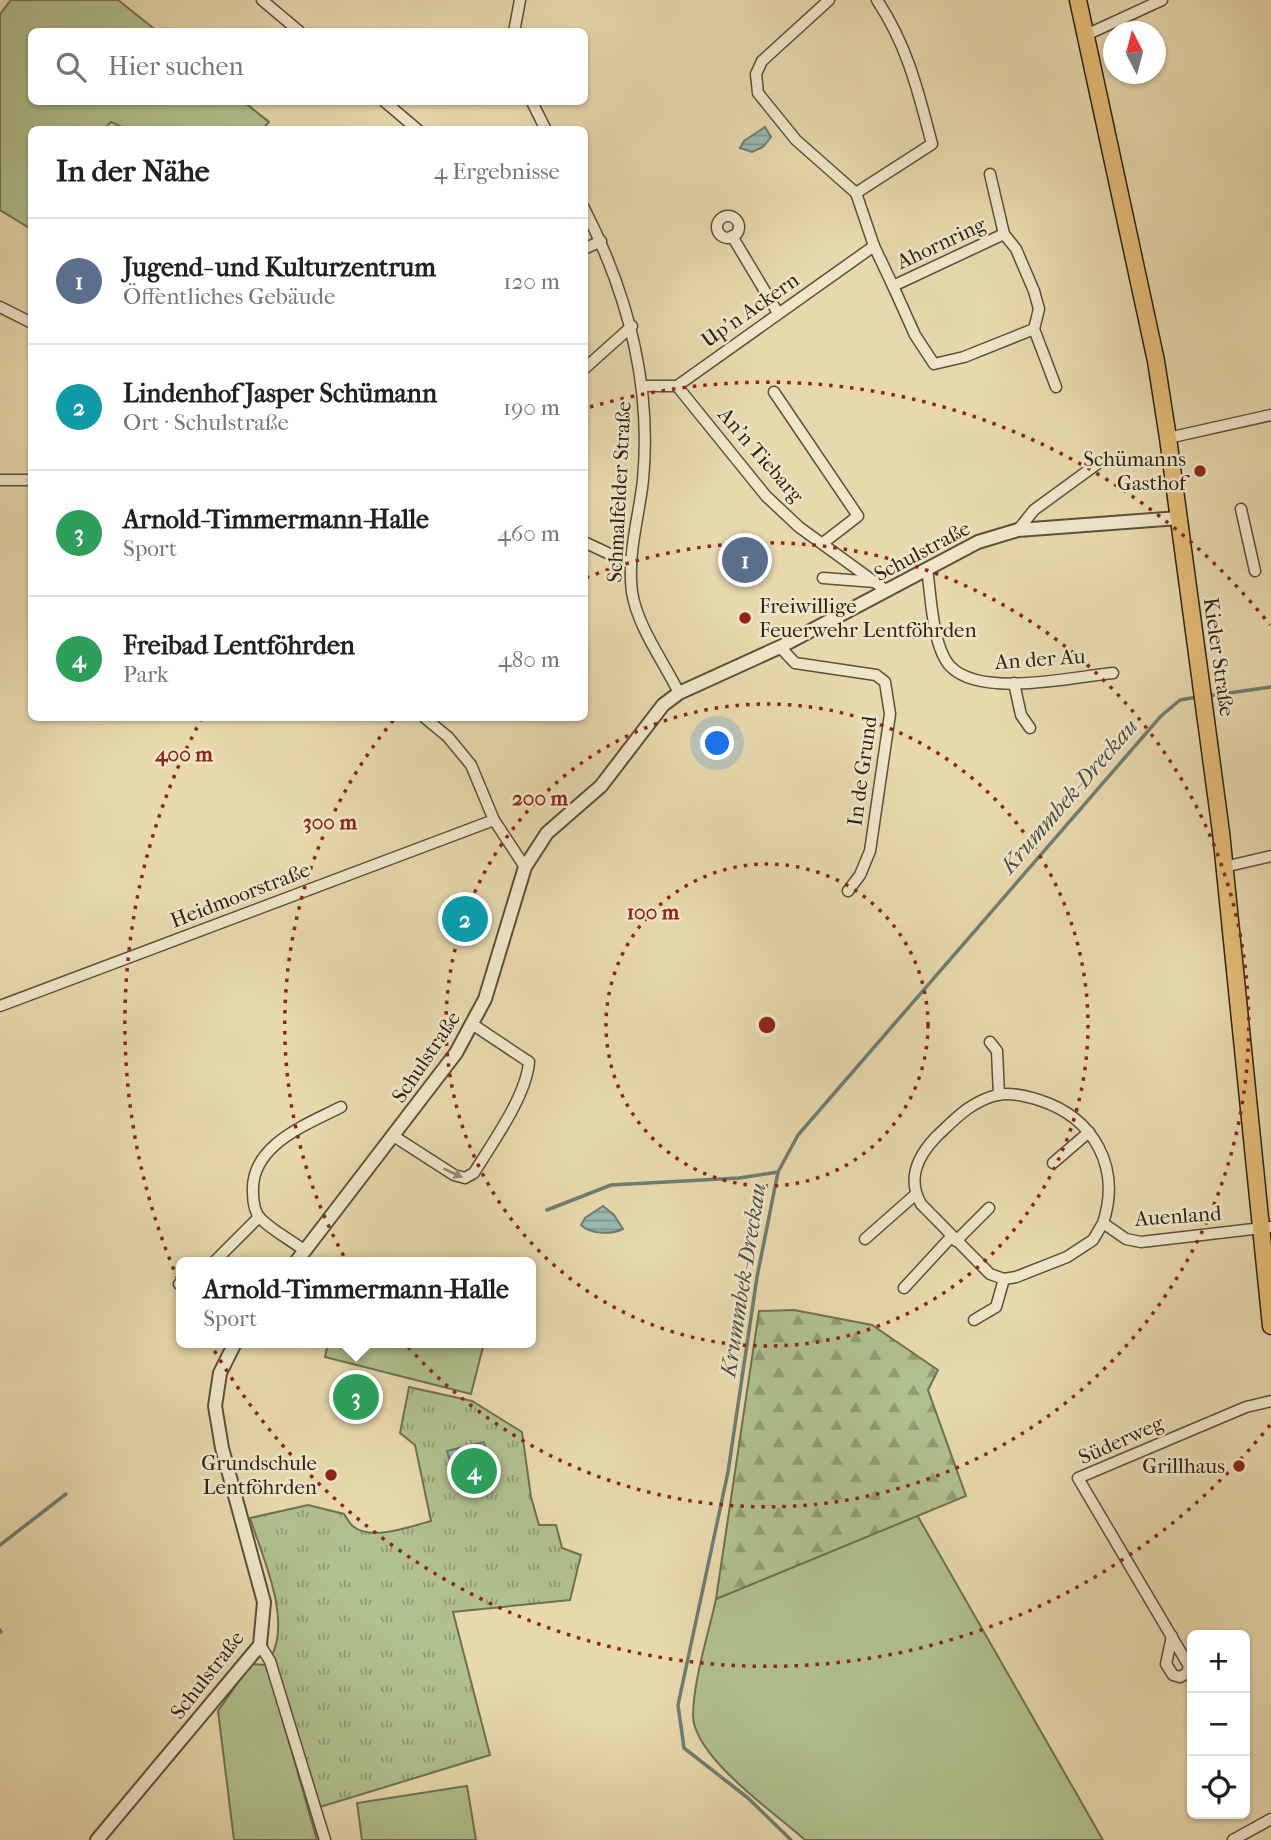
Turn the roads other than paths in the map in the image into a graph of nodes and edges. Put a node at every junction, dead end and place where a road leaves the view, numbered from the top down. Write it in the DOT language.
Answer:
graph roads {
  1 [pos="262,0"];
  2 [pos="520,0"];
  3 [pos="828,0"];
  4 [pos="877,0"];
  5 [pos="1078,0"];
  6 [pos="1162,0"];
  7 [pos="295,28"];
  8 [pos="515,28"];
  9 [pos="1086,35"];
  10 [pos="389,105"];
  11 [pos="534,105"];
  12 [pos="413,126"];
  13 [pos="544,126"];
  14 [pos="990,174"];
  15 [pos="856,193"];
  16 [pos="588,216"];
  17 [pos="1004,234"];
  18 [pos="732,236"];
  19 [pos="601,241"];
  20 [pos="874,246"];
  21 [pos="588,247"];
  22 [pos="893,286"];
  23 [pos="0,307"];
  24 [pos="778,313"];
  25 [pos="28,321"];
  26 [pos="632,326"];
  27 [pos="1034,329"];
  28 [pos="588,365"];
  29 [pos="643,386"];
  30 [pos="677,386"];
  31 [pos="1056,387"];
  32 [pos="774,392"];
  33 [pos="1271,415"];
  34 [pos="1168,438"];
  35 [pos="1097,464"];
  36 [pos="0,480"];
  37 [pos="28,480"];
  38 [pos="1241,509"];
  39 [pos="1179,518"];
  40 [pos="1018,530"];
  41 [pos="823,543"];
  42 [pos="588,544"];
  43 [pos="631,564"];
  44 [pos="927,569"];
  45 [pos="1255,571"];
  46 [pos="823,578"];
  47 [pos="876,582"];
  48 [pos="887,591"];
  49 [pos="780,647"];
  50 [pos="1113,673"];
  51 [pos="1014,683"];
  52 [pos="680,693"];
  53 [pos="429,721"];
  54 [pos="1031,728"];
  55 [pos="494,820"];
  56 [pos="1271,856"];
  57 [pos="525,867"];
  58 [pos="1224,867"];
  59 [pos="848,891"];
  60 [pos="0,1006"];
  61 [pos="472,1024"];
  62 [pos="990,1042"];
  63 [pos="999,1095"];
  64 [pos="341,1107"];
  65 [pos="1089,1132"];
  66 [pos="395,1137"];
  67 [pos="1053,1163"];
  68 [pos="916,1194"];
  69 [pos="989,1208"];
  70 [pos="259,1217"];
  71 [pos="1103,1223"];
  72 [pos="1266,1228"];
  73 [pos="954,1238"];
  74 [pos="865,1239"];
  75 [pos="305,1251"];
  76 [pos="220,1257"];
  77 [pos="300,1257"];
  78 [pos="1004,1279"];
  79 [pos="904,1288"];
  80 [pos="974,1320"];
  81 [pos="1271,1326"];
  82 [pos="232,1348"];
  83 [pos="1271,1401"];
  84 [pos="1172,1636"];
  85 [pos="260,1645"];
  86 [pos="1271,1819"];
  87 [pos="97,1840"];
  88 [pos="325,1840"];
  89 [pos="1233,1840"];
  1 -- 7 [label="street"];
  2 -- 8 [label="street"];
  3 -- 15 [label="street"];
  4 -- 15 [label="street"];
  5 -- 9 [label="main road, Kieler Straße"];
  6 -- 9 [label="street"];
  9 -- 34 [label="main road, Kieler Straße"];
  10 -- 12 [label="street"];
  11 -- 13 [label="street"];
  14 -- 17 [label="street, Ahornring"];
  15 -- 20 [label="street, Ahornring"];
  16 -- 19 [label="street, Schmalfelder Straße"];
  17 -- 22 [label="street, Ahornring"];
  17 -- 27 [label="street, Ahornring"];
  18 -- 24 [label="street"];
  19 -- 21 [label="street"];
  19 -- 26 [label="street, Schmalfelder Straße"];
  20 -- 22 [label="street, Ahornring"];
  20 -- 24 [label="street, Up'n Ackern"];
  22 -- 27 [label="street, Ahornring"];
  23 -- 25 [label="street"];
  24 -- 30 [label="street, Up'n Ackern"];
  26 -- 28 [label="street"];
  26 -- 29 [label="street, Schmalfelder Straße"];
  27 -- 31 [label="street, Ahornring"];
  29 -- 30 [label="street"];
  29 -- 43 [label="street, Schmalfelder Straße"];
  30 -- 41 [label="street, An'n Tiebarg"];
  32 -- 41 [label="street, An'n Tiebarg"];
  33 -- 34 [label="street"];
  34 -- 39 [label="main road, Kieler Straße"];
  35 -- 40 [label="street"];
  36 -- 37 [label="street"];
  38 -- 45 [label="street"];
  39 -- 40 [label="street, Schulstraße"];
  39 -- 58 [label="main road, Kieler Straße"];
  40 -- 44 [label="street, Schulstraße"];
  41 -- 47 [label="street, An'n Tiebarg"];
  42 -- 43 [label="street"];
  43 -- 52 [label="street, Schmalfelder Straße"];
  44 -- 48 [label="street, Schulstraße"];
  44 -- 51 [label="street, An der Au"];
  46 -- 47 [label="street"];
  47 -- 48 [label="street, An'n Tiebarg"];
  48 -- 49 [label="street, Schulstraße"];
  49 -- 52 [label="street, Schulstraße"];
  49 -- 59 [label="street, In de Grund"];
  50 -- 51 [label="street, An der Au"];
  51 -- 54 [label="street"];
  52 -- 57 [label="street, Schulstraße"];
  53 -- 55 [label="street"];
  55 -- 57 [label="street"];
  55 -- 60 [label="street, Heidmoorstraße"];
  56 -- 58 [label="street"];
  57 -- 61 [label="street, Schulstraße"];
  58 -- 72 [label="main road, Kieler Straße"];
  61 -- 66 [label="street, Schulstraße"];
  66 -- 61 [label="street, one-way"];
  62 -- 63 [label="street"];
  63 -- 65 [label="street, Auenland"];
  63 -- 68 [label="street"];
  64 -- 70 [label="street"];
  65 -- 67 [label="street"];
  65 -- 71 [label="street, Auenland"];
  66 -- 75 [label="street, Schulstraße"];
  68 -- 73 [label="street"];
  68 -- 74 [label="street"];
  69 -- 73 [label="street"];
  70 -- 75 [label="street"];
  70 -- 76 [label="street"];
  71 -- 72 [label="street, Auenland"];
  71 -- 78 [label="street, Auenland"];
  72 -- 81 [label="main road, Kieler Straße"];
  73 -- 78 [label="street"];
  73 -- 79 [label="street"];
  75 -- 77 [label="street, Schulstraße"];
  78 -- 80 [label="street"];
  82 -- 85 [label="street, Schulstraße"];
  83 -- 84 [label="street, Süderweg"];
  85 -- 87 [label="street, Schulstraße"];
  85 -- 88 [label="street"];
  86 -- 89 [label="street"];
}
